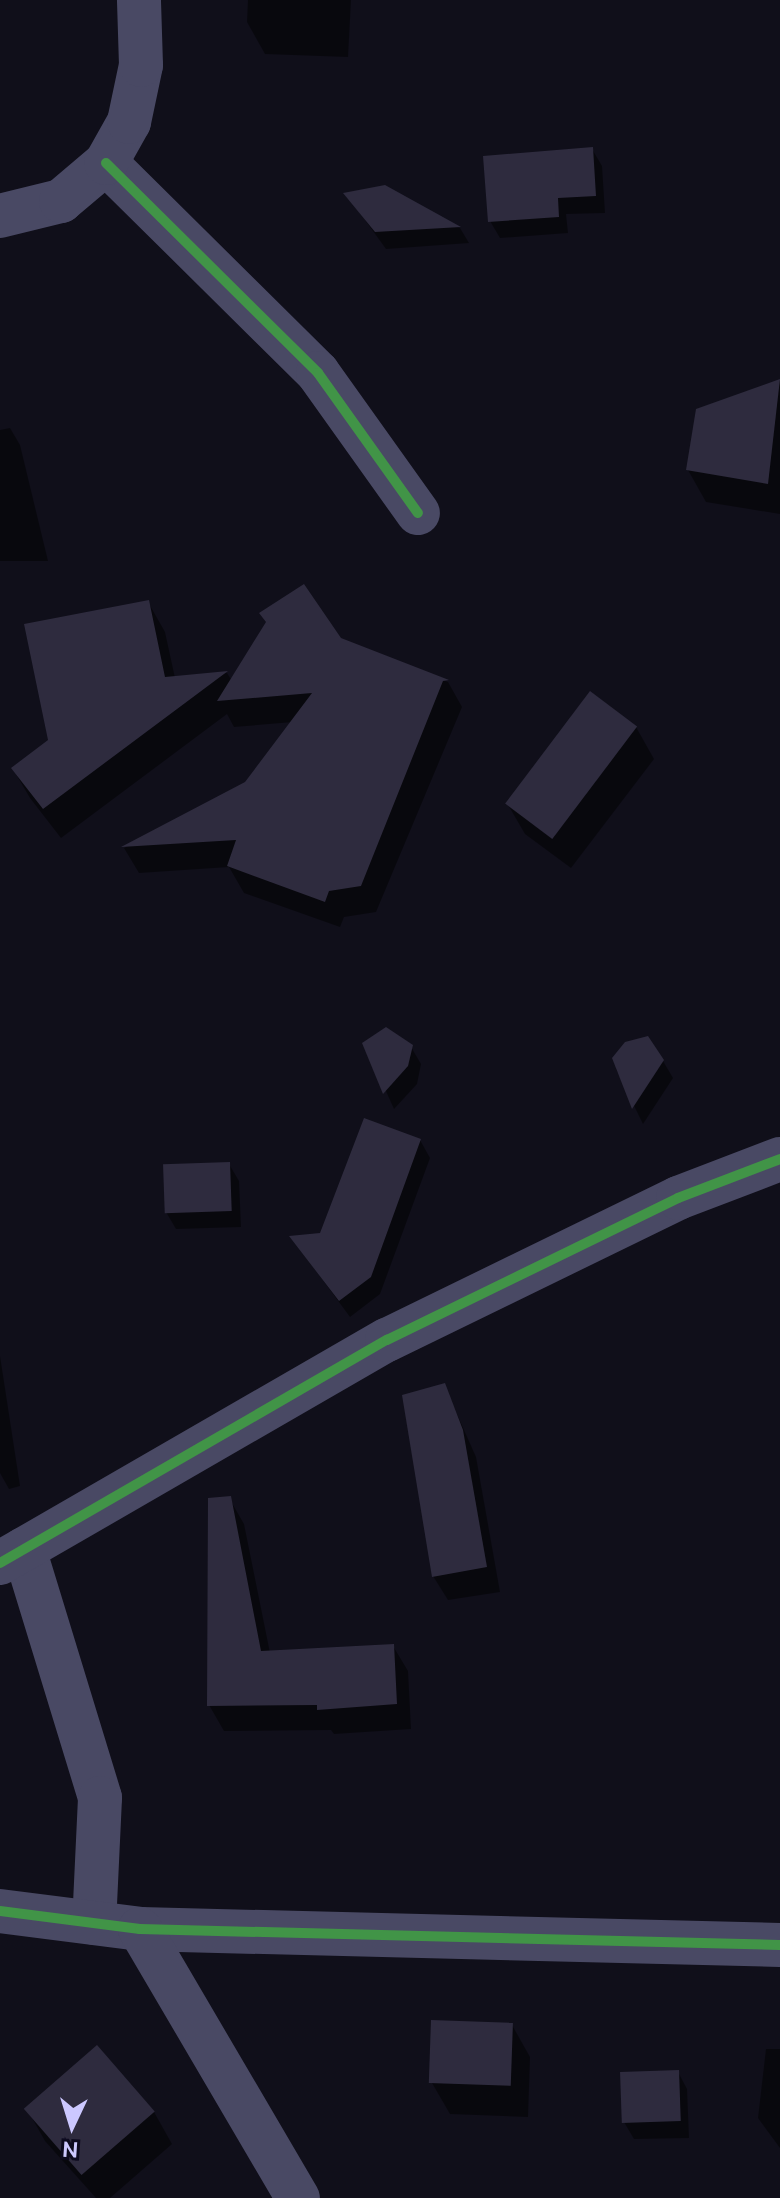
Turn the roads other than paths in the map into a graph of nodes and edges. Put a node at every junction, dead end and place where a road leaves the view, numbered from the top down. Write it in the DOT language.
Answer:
graph roads {
  1 [pos="139,0"];
  2 [pos="106,163"];
  3 [pos="0,216"];
  4 [pos="418,513"];
  5 [pos="780,1159"];
  6 [pos="12,1556"];
  7 [pos="0,1911"];
  8 [pos="94,1923"];
  9 [pos="140,1929"];
  10 [pos="780,1945"];
  11 [pos="298,2198"];
  1 -- 2 [label="street"];
  2 -- 3 [label="street"];
  2 -- 4 [label="street"];
  5 -- 6 [label="street"];
  6 -- 8 [label="street"];
  7 -- 8 [label="street"];
  8 -- 9 [label="street"];
  9 -- 10 [label="street"];
  9 -- 11 [label="street"];
}
